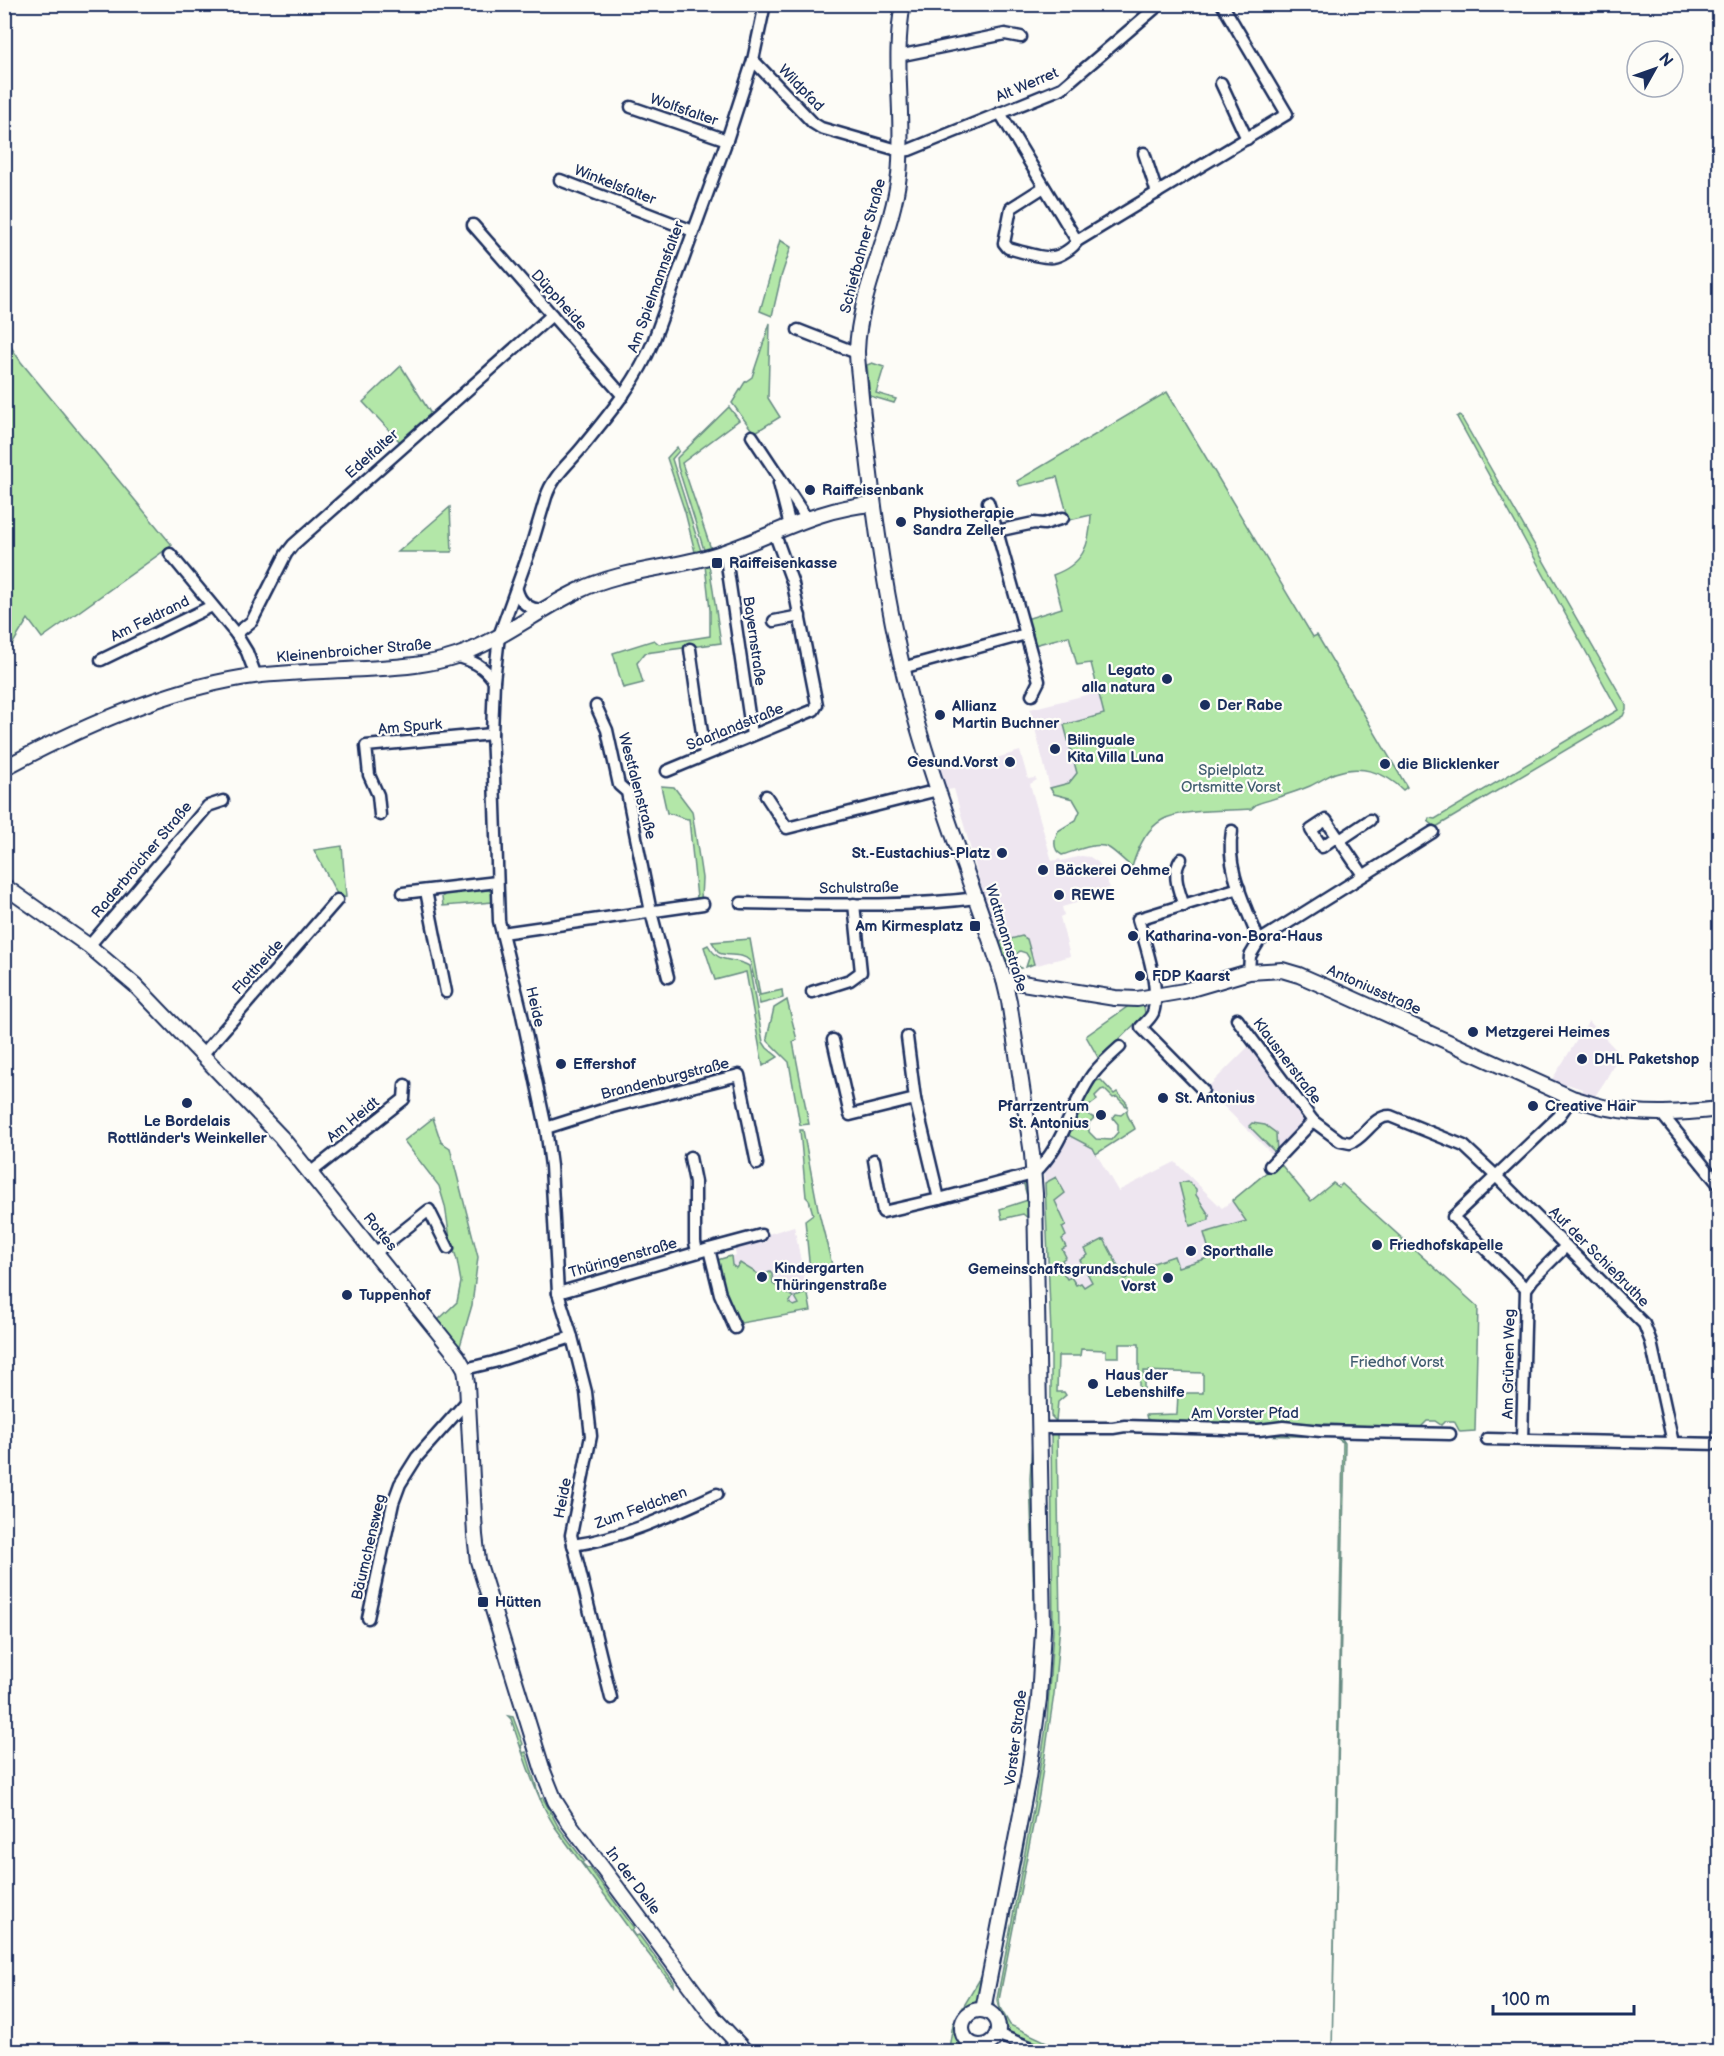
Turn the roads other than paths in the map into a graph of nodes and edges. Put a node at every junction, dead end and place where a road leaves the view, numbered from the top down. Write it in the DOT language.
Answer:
graph roads {
  1 [pos="765,4"];
  2 [pos="903,4"];
  3 [pos="1160,4"];
  4 [pos="1222,4"];
  5 [pos="1146,10"];
  6 [pos="1022,37"];
  7 [pos="898,56"];
  8 [pos="753,60"];
  9 [pos="1221,83"];
  10 [pos="631,107"];
  11 [pos="1000,113"];
  12 [pos="1247,139"];
  13 [pos="727,140"];
  14 [pos="901,151"];
  15 [pos="1144,153"];
  16 [pos="560,180"];
  17 [pos="1044,187"];
  18 [pos="1157,193"];
  19 [pos="473,225"];
  20 [pos="693,231"];
  21 [pos="1077,241"];
  22 [pos="552,315"];
  23 [pos="798,330"];
  24 [pos="857,353"];
  25 [pos="623,396"];
  26 [pos="752,436"];
  27 [pos="777,474"];
  28 [pos="988,502"];
  29 [pos="873,504"];
  30 [pos="1063,518"];
  31 [pos="807,519"];
  32 [pos="790,526"];
  33 [pos="998,531"];
  34 [pos="774,532"];
  35 [pos="725,551"];
  36 [pos="170,554"];
  37 [pos="517,590"];
  38 [pos="212,606"];
  39 [pos="542,610"];
  40 [pos="800,616"];
  41 [pos="774,621"];
  42 [pos="236,634"];
  43 [pos="1026,634"];
  44 [pos="499,636"];
  45 [pos="690,649"];
  46 [pos="454,656"];
  47 [pos="102,660"];
  48 [pos="902,668"];
  49 [pos="256,676"];
  50 [pos="494,681"];
  51 [pos="1032,694"];
  52 [pos="596,706"];
  53 [pos="492,734"];
  54 [pos="752,735"];
  55 [pos="705,754"];
  56 [pos="4,768"];
  57 [pos="667,771"];
  58 [pos="938,790"];
  59 [pos="766,796"];
  60 [pos="223,801"];
  61 [pos="380,815"];
  62 [pos="1370,820"];
  63 [pos="1232,831"];
  64 [pos="1433,832"];
  65 [pos="1181,859"];
  66 [pos="1363,875"];
  67 [pos="497,882"];
  68 [pos="4,886"];
  69 [pos="1239,888"];
  70 [pos="426,891"];
  71 [pos="403,893"];
  72 [pos="977,898"];
  73 [pos="337,900"];
  74 [pos="741,903"];
  75 [pos="703,904"];
  76 [pos="854,904"];
  77 [pos="1184,906"];
  78 [pos="651,912"];
  79 [pos="502,933"];
  80 [pos="1259,941"];
  81 [pos="89,946"];
  82 [pos="1249,972"];
  83 [pos="668,977"];
  84 [pos="1004,980"];
  85 [pos="446,992"];
  86 [pos="812,992"];
  87 [pos="1154,997"];
  88 [pos="1238,1019"];
  89 [pos="907,1037"];
  90 [pos="833,1040"];
  91 [pos="1120,1047"];
  92 [pos="202,1055"];
  93 [pos="405,1085"];
  94 [pos="1203,1090"];
  95 [pos="1572,1098"];
  96 [pos="915,1099"];
  97 [pos="1719,1109"];
  98 [pos="1661,1113"];
  99 [pos="1313,1121"];
  100 [pos="546,1128"];
  101 [pos="690,1157"];
  102 [pos="874,1160"];
  103 [pos="757,1164"];
  104 [pos="1270,1166"];
  105 [pos="310,1173"];
  106 [pos="1033,1174"];
  107 [pos="1496,1176"];
  108 [pos="1719,1186"];
  109 [pos="939,1199"];
  110 [pos="761,1235"];
  111 [pos="1566,1246"];
  112 [pos="448,1248"];
  113 [pos="708,1249"];
  114 [pos="697,1252"];
  115 [pos="375,1253"];
  116 [pos="1526,1289"];
  117 [pos="558,1293"];
  118 [pos="735,1328"];
  119 [pos="572,1337"];
  120 [pos="465,1369"];
  121 [pos="468,1400"];
  122 [pos="1040,1428"];
  123 [pos="1450,1434"];
  124 [pos="1487,1439"];
  125 [pos="1522,1440"];
  126 [pos="1673,1443"];
  127 [pos="1719,1444"];
  128 [pos="1040,1466"];
  129 [pos="717,1494"];
  130 [pos="573,1545"];
  131 [pos="369,1618"];
  132 [pos="611,1698"];
  133 [pos="524,1712"];
  134 [pos="983,2010"];
  135 [pos="997,2034"];
  136 [pos="976,2049"];
  137 [pos="746,2052"];
  138 [pos="1041,2052"];
  1 -- 8 [label="street, Am Spielmannsfalter"];
  2 -- 7 [label="street, Schiefbahner Straße"];
  3 -- 5 [label="street, Alt Werret"];
  4 -- 12 [label="street"];
  5 -- 11 [label="street, Alt Werret"];
  6 -- 7 [label="street"];
  7 -- 14 [label="street, Schiefbahner Straße"];
  8 -- 13 [label="street, Am Spielmannsfalter"];
  8 -- 14 [label="street, Wildpfad"];
  9 -- 12 [label="street"];
  10 -- 13 [label="street, Wolfsfalter"];
  11 -- 14 [label="street, Alt Werret"];
  11 -- 17 [label="street"];
  12 -- 18 [label="street"];
  13 -- 20 [label="street, Am Spielmannsfalter"];
  14 -- 24 [label="street, Schiefbahner Straße"];
  15 -- 18 [label="street"];
  16 -- 20 [label="street, Winkelsfalter"];
  17 -- 21 [label="street"];
  17 -- 21 [label="street"];
  18 -- 21 [label="street"];
  19 -- 22 [label="street, Düppheide"];
  20 -- 25 [label="street, Am Spielmannsfalter"];
  22 -- 25 [label="street, Düppheide"];
  22 -- 42 [label="street, Edelfalter"];
  23 -- 24 [label="street"];
  24 -- 29 [label="street, Schiefbahner Straße"];
  25 -- 37 [label="street, Am Spielmannsfalter"];
  26 -- 27 [label="street"];
  27 -- 31 [label="street"];
  27 -- 32 [label="street"];
  28 -- 33 [label="street"];
  29 -- 31 [label="street, Kleinenbroicher Straße"];
  29 -- 48 [label="street, Wattmannstraße"];
  30 -- 33 [label="street"];
  31 -- 32 [label="street, Kleinenbroicher Straße"];
  32 -- 34 [label="street, Kleinenbroicher Straße"];
  33 -- 43 [label="street"];
  34 -- 35 [label="street, Kleinenbroicher Straße"];
  34 -- 40 [label="street"];
  35 -- 39 [label="street, Kleinenbroicher Straße"];
  35 -- 54 [label="street, Bayernstraße"];
  36 -- 38 [label="street, Am Feldrand"];
  37 -- 39 [label="street"];
  37 -- 44 [label="street, Am Spielmannsfalter"];
  38 -- 42 [label="street, Am Feldrand"];
  38 -- 47 [label="street, Am Feldrand"];
  39 -- 44 [label="street, Kleinenbroicher Straße"];
  40 -- 41 [label="street"];
  40 -- 54 [label="street, Saarlandstraße"];
  42 -- 49 [label="street, Am Feldrand"];
  43 -- 48 [label="street"];
  43 -- 51 [label="street"];
  44 -- 46 [label="street, Kleinenbroicher Straße"];
  44 -- 50 [label="street, Heide"];
  45 -- 55 [label="street"];
  46 -- 49 [label="street, Kleinenbroicher Straße"];
  46 -- 50 [label="street"];
  48 -- 58 [label="street, Wattmannstraße"];
  49 -- 56 [label="street, Kleinenbroicher Straße"];
  50 -- 53 [label="street, Heide"];
  52 -- 78 [label="street, Westfalenstraße"];
  53 -- 61 [label="street, Am Spurk"];
  53 -- 67 [label="street, Heide"];
  54 -- 55 [label="street, Saarlandstraße"];
  55 -- 57 [label="street, Saarlandstraße"];
  58 -- 59 [label="street"];
  58 -- 72 [label="street, Wattmannstraße"];
  60 -- 81 [label="street, Raderbroicher Straße"];
  62 -- 66 [label="street"];
  63 -- 69 [label="street"];
  64 -- 66 [label="street"];
  65 -- 77 [label="street"];
  66 -- 80 [label="street"];
  67 -- 70 [label="street"];
  67 -- 79 [label="street, Heide"];
  68 -- 81 [label="street, Rottes"];
  69 -- 77 [label="street"];
  69 -- 80 [label="street"];
  70 -- 71 [label="street"];
  70 -- 85 [label="street"];
  72 -- 76 [label="street, Schulstraße"];
  72 -- 84 [label="street, Wattmannstraße"];
  73 -- 92 [label="street, Flottheide"];
  74 -- 76 [label="street, Schulstraße"];
  75 -- 78 [label="street"];
  76 -- 86 [label="street"];
  77 -- 87 [label="street"];
  78 -- 79 [label="street"];
  78 -- 83 [label="street, Westfalenstraße"];
  79 -- 100 [label="street, Heide"];
  80 -- 82 [label="street"];
  81 -- 92 [label="street, Rottes"];
  82 -- 87 [label="street, Antoniusstraße"];
  82 -- 95 [label="street, Antoniusstraße"];
  84 -- 87 [label="street, Antoniusstraße"];
  84 -- 106 [label="street, Wattmannstraße"];
  87 -- 94 [label="street"];
  88 -- 99 [label="street, Klausnerstraße"];
  89 -- 96 [label="street"];
  90 -- 96 [label="street"];
  91 -- 106 [label="street"];
  92 -- 105 [label="street, Rottes"];
  93 -- 105 [label="street, Am Heidt"];
  95 -- 98 [label="street, Antoniusstraße"];
  95 -- 107 [label="street"];
  96 -- 109 [label="street"];
  97 -- 98 [label="street, Antoniusstraße"];
  98 -- 108 [label="street"];
  99 -- 104 [label="street, Klausnerstraße"];
  99 -- 107 [label="street, Klausnerstraße"];
  100 -- 103 [label="street, Brandenburgstraße"];
  100 -- 117 [label="street, Heide"];
  101 -- 114 [label="street, Thüringenstraße"];
  102 -- 109 [label="street"];
  105 -- 115 [label="street, Rottes"];
  106 -- 109 [label="street"];
  106 -- 122 [label="street, Wattmannstraße"];
  107 -- 111 [label="street, Auf der Schießruthe"];
  107 -- 116 [label="street, Am Grünen Weg"];
  110 -- 113 [label="street, Thüringenstraße"];
  111 -- 116 [label="street, Am Grünen Weg"];
  111 -- 126 [label="street, Auf der Schießruthe"];
  112 -- 115 [label="street"];
  113 -- 114 [label="street, Thüringenstraße"];
  113 -- 118 [label="street"];
  114 -- 117 [label="street, Thüringenstraße"];
  115 -- 120 [label="street, Rottes"];
  116 -- 125 [label="street, Am Grünen Weg"];
  117 -- 119 [label="street, Heide"];
  119 -- 120 [label="street"];
  119 -- 130 [label="street, Heide"];
  120 -- 121 [label="street, Rottes"];
  121 -- 131 [label="street, Bäumchensweg"];
  121 -- 133 [label="street, Rottes"];
  122 -- 123 [label="street, Am Vorster Pfad"];
  122 -- 128 [label="street, Wattmannstraße"];
  124 -- 125 [label="street"];
  125 -- 126 [label="street"];
  126 -- 127 [label="street"];
  128 -- 134 [label="street, Vorster Straße"];
  129 -- 130 [label="street, Zum Feldchen"];
  130 -- 132 [label="street, Heide"];
  133 -- 137 [label="street, In der Delle"];
  134 -- 135 [label="street"];
  134 -- 136 [label="street"];
  135 -- 136 [label="street"];
  135 -- 138 [label="street"];
}
